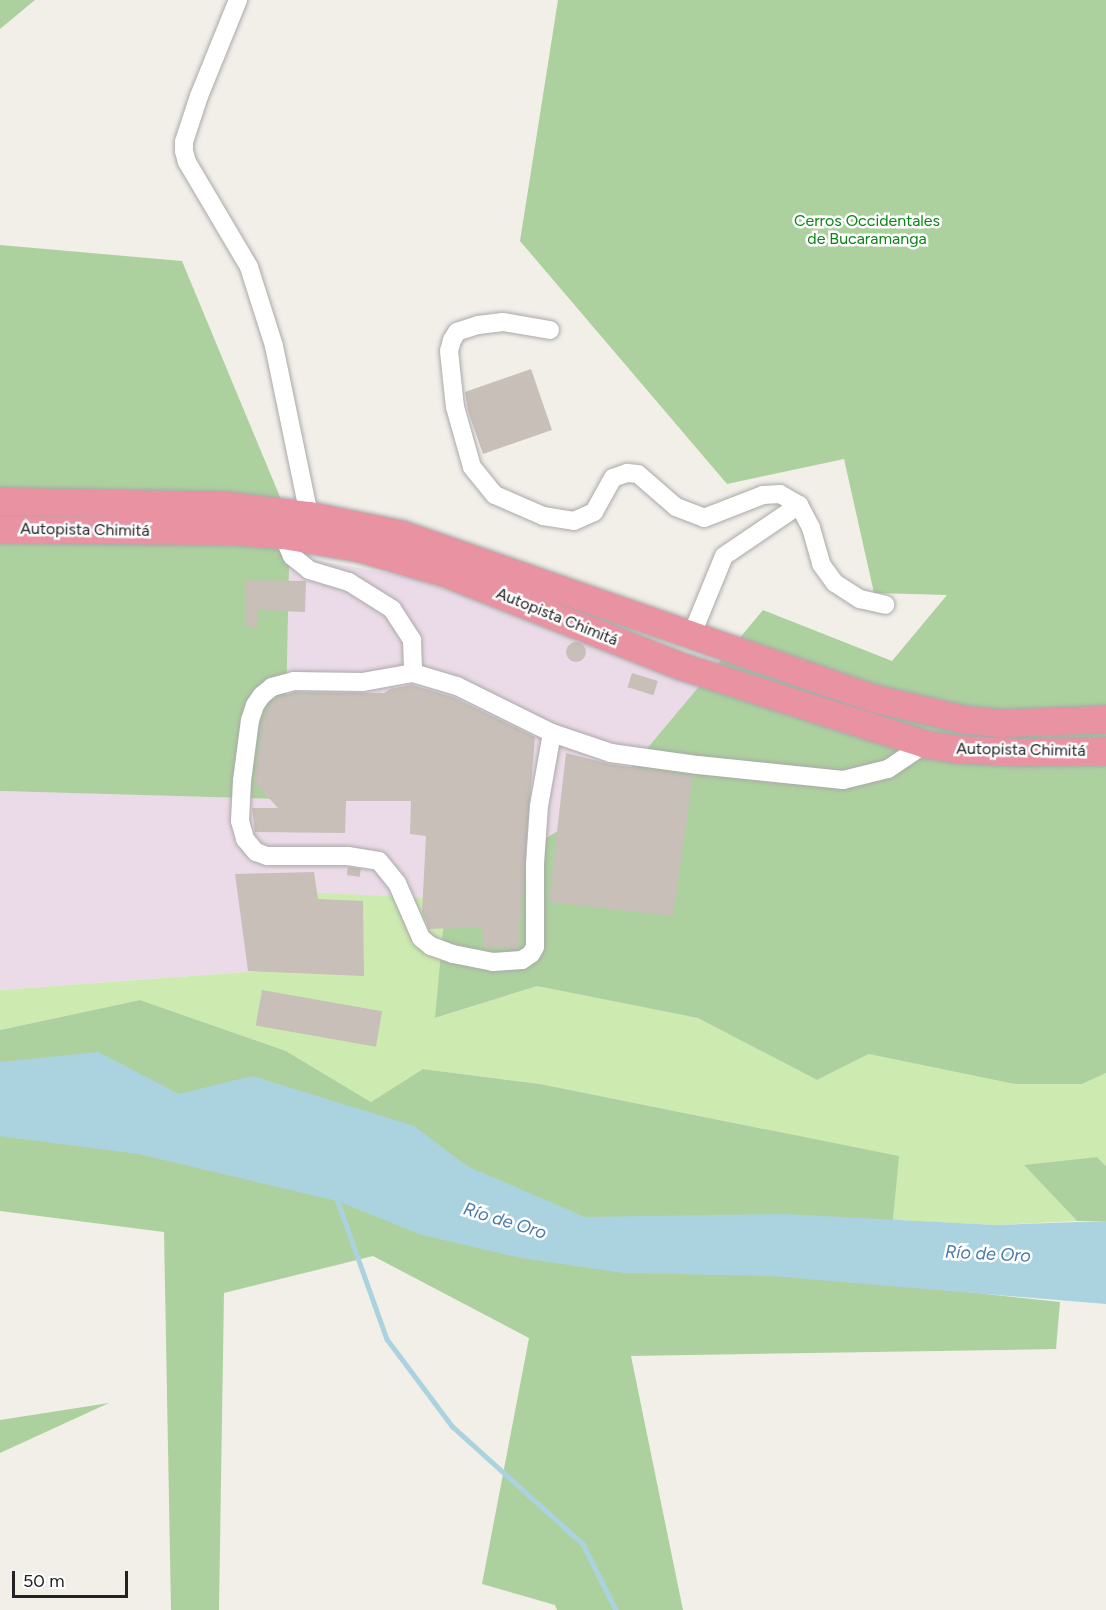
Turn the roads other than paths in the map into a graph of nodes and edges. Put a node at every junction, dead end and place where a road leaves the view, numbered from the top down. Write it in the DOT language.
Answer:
graph roads {
  1 [pos="238,0"];
  2 [pos="550,330"];
  3 [pos="0,501"];
  4 [pos="800,505"];
  5 [pos="309,514"];
  6 [pos="0,529"];
  7 [pos="283,536"];
  8 [pos="885,605"];
  9 [pos="692,634"];
  10 [pos="413,673"];
  11 [pos="1106,719"];
  12 [pos="552,733"];
  13 [pos="925,744"];
  14 [pos="1106,752"];
  1 -- 5 [label="lane"];
  2 -- 4 [label="lane"];
  3 -- 5 [label="highway, Autopista Chimitá"];
  4 -- 8 [label="lane"];
  4 -- 9 [label="lane"];
  5 -- 9 [label="highway, Autopista Chimitá"];
  6 -- 7 [label="highway, Autopista Chimitá"];
  7 -- 10 [label="lane"];
  7 -- 13 [label="highway, Autopista Chimitá"];
  9 -- 11 [label="highway, Autopista Chimitá"];
  10 -- 12 [label="lane"];
  10 -- 12 [label="lane"];
  12 -- 13 [label="lane"];
  13 -- 14 [label="highway, Autopista Chimitá"];
}
